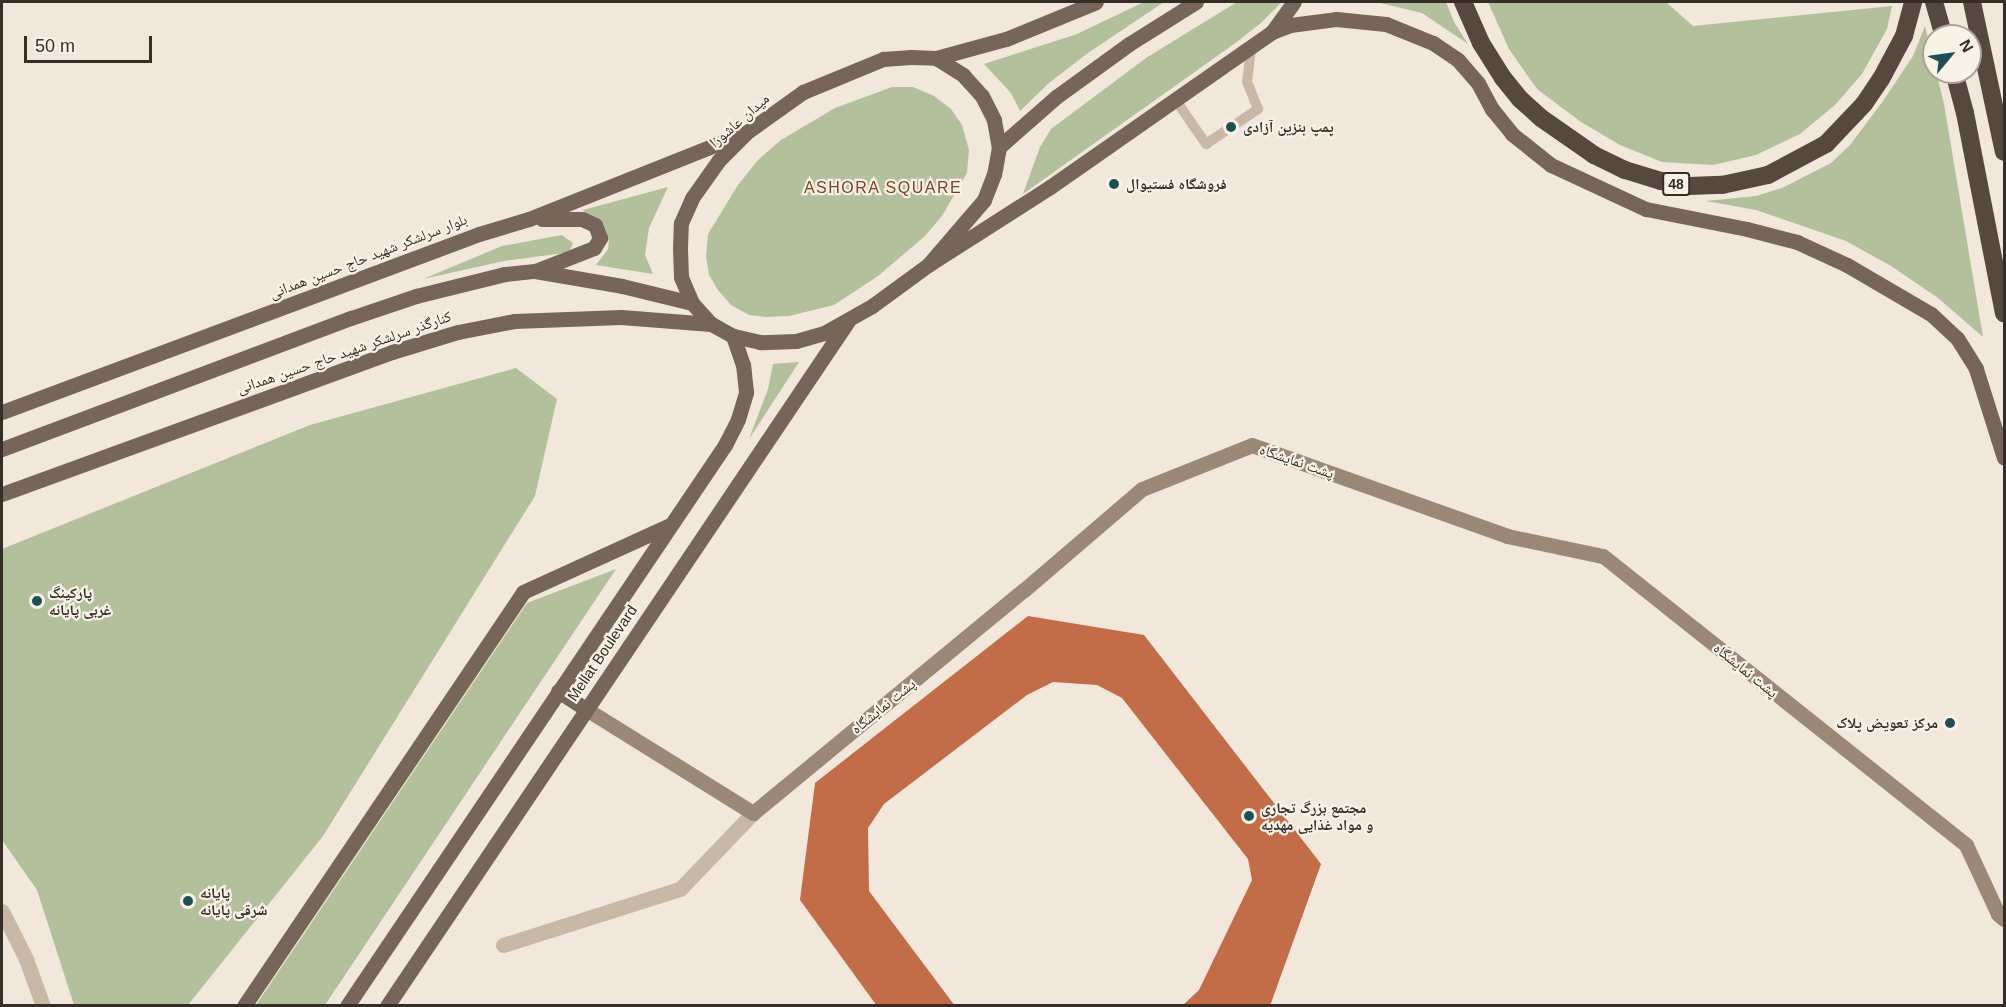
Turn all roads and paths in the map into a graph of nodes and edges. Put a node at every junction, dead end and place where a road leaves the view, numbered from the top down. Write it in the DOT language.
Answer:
graph roads {
  1 [pos="1096,2"];
  2 [pos="1196,2"];
  3 [pos="1294,2"];
  4 [pos="1463,2"];
  5 [pos="1913,2"];
  6 [pos="1934,2"];
  7 [pos="1971,2"];
  8 [pos="1940,24"];
  9 [pos="1272,32"];
  10 [pos="1251,49"];
  11 [pos="936,58"];
  12 [pos="1957,84"];
  13 [pos="1175,99"];
  14 [pos="747,132"];
  15 [pos="999,147"];
  16 [pos="2004,152"];
  17 [pos="529,219"];
  18 [pos="928,265"];
  19 [pos="535,271"];
  20 [pos="692,303"];
  21 [pos="2004,313"];
  22 [pos="849,321"];
  23 [pos="711,324"];
  24 [pos="733,336"];
  25 [pos="2,412"];
  26 [pos="2,449"];
  27 [pos="2004,458"];
  28 [pos="2,494"];
  29 [pos="668,526"];
  30 [pos="558,691"];
  31 [pos="586,709"];
  32 [pos="753,813"];
  33 [pos="2,910"];
  34 [pos="2004,919"];
  35 [pos="503,945"];
  36 [pos="43,1005"];
  37 [pos="244,1005"];
  38 [pos="347,1005"];
  39 [pos="387,1005"];
  1 -- 11 [label="main road"];
  2 -- 15 [label="main road"];
  3 -- 9 [label="main road"];
  4 -- 5 [label="highway, 48"];
  6 -- 8 [label="highway"];
  7 -- 16 [label="highway"];
  9 -- 10 [label="main road"];
  9 -- 27 [label="main road"];
  10 -- 13 [label="main road"];
  10 -- 13 [label="lane"];
  11 -- 14 [label="main road, میدان عاشورا"];
  11 -- 15 [label="main road, میدان عاشورا"];
  12 -- 21 [label="highway"];
  13 -- 18 [label="main road"];
  14 -- 17 [label="main road, بلوار سرلشکر شهید حاج حسین همدانی"];
  14 -- 20 [label="main road, میدان عاشورا"];
  15 -- 18 [label="main road, میدان عاشورا"];
  17 -- 19 [label="main road"];
  17 -- 25 [label="main road, بلوار سرلشکر شهید حاج حسین همدانی"];
  18 -- 22 [label="main road, میدان عاشورا"];
  19 -- 20 [label="main road"];
  19 -- 26 [label="main road"];
  20 -- 23 [label="main road, میدان عاشورا"];
  22 -- 24 [label="main road, میدان عاشورا"];
  22 -- 31 [label="main road, Mellat Boulevard"];
  23 -- 24 [label="main road, میدان عاشورا"];
  23 -- 28 [label="main road, کنارگذر سرلشکر شهید حاج حسین همدانی"];
  24 -- 29 [label="main road, Mellat Boulevard"];
  29 -- 30 [label="main road, Mellat Boulevard"];
  29 -- 37 [label="main road"];
  30 -- 31 [label="main road"];
  30 -- 38 [label="main road, Mellat Boulevard"];
  31 -- 32 [label="street"];
  31 -- 39 [label="main road, Mellat Boulevard"];
  32 -- 34 [label="street, پشت نمایشگاه"];
  32 -- 35 [label="street"];
  33 -- 36 [label="street"];
}
